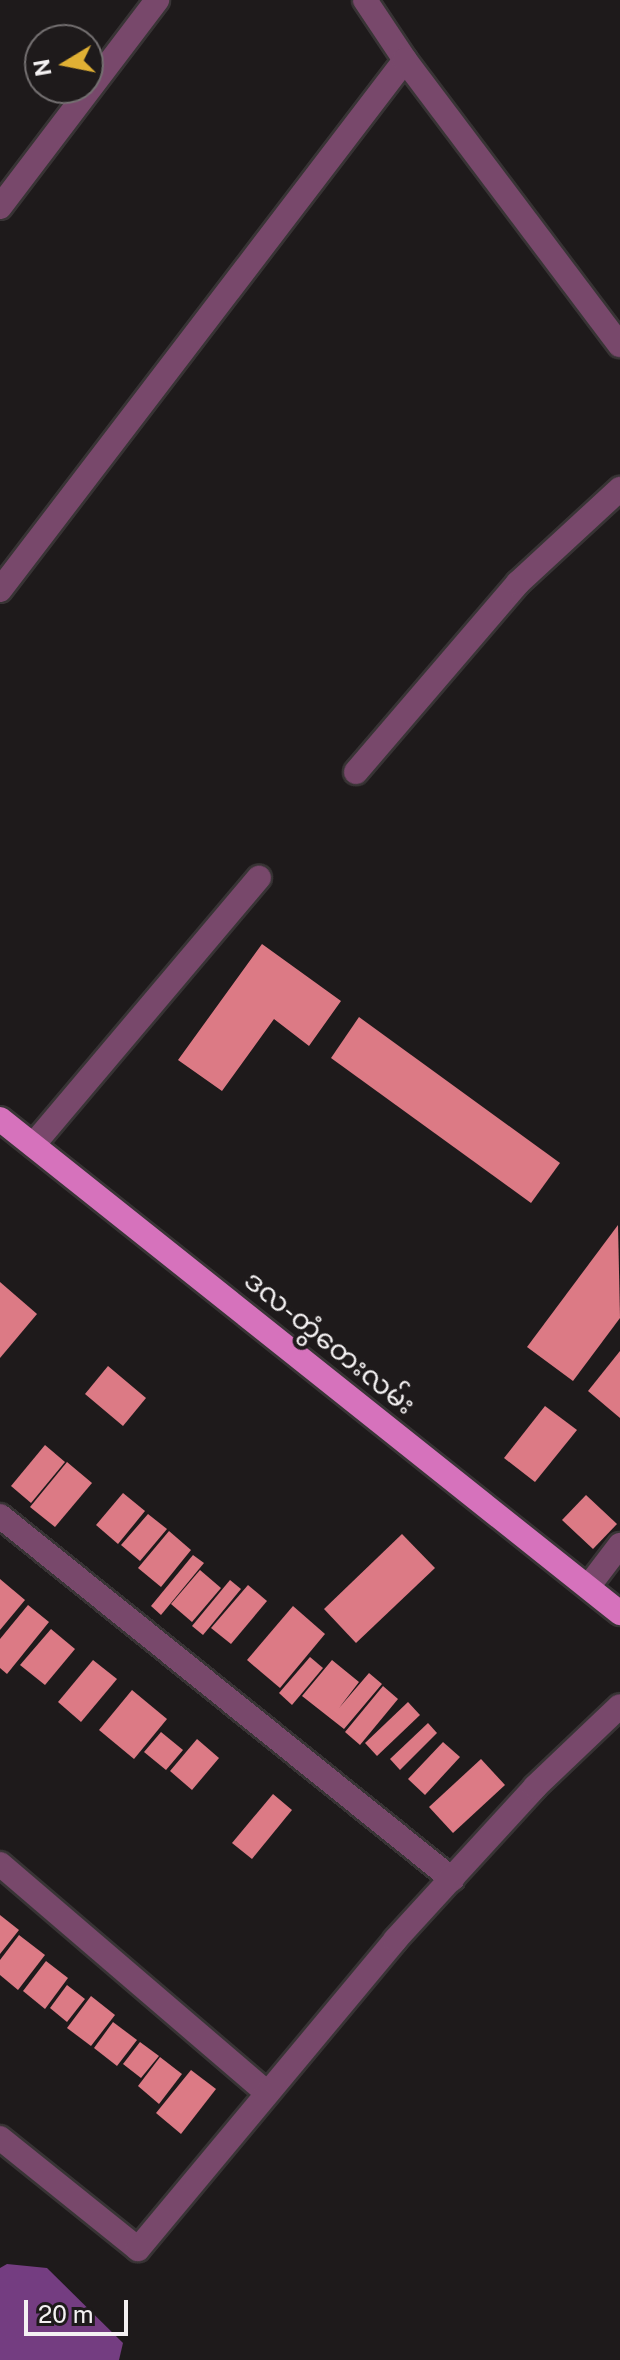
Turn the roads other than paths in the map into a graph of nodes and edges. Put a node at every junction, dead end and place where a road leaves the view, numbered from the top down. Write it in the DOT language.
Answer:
graph roads {
  1 [pos="157,0"];
  2 [pos="365,0"];
  3 [pos="405,60"];
  4 [pos="0,207"];
  5 [pos="620,345"];
  6 [pos="620,489"];
  7 [pos="0,590"];
  8 [pos="356,772"];
  9 [pos="259,878"];
  10 [pos="0,1119"];
  11 [pos="33,1145"];
  12 [pos="0,1516"];
  13 [pos="620,1545"];
  14 [pos="588,1587"];
  15 [pos="620,1613"];
  16 [pos="620,1706"];
  17 [pos="0,1864"];
  18 [pos="452,1879"];
  19 [pos="267,2093"];
  20 [pos="0,2138"];
  1 -- 4 [label="street"];
  2 -- 3 [label="street"];
  3 -- 5 [label="street"];
  3 -- 7 [label="street"];
  6 -- 8 [label="street"];
  9 -- 11 [label="street"];
  10 -- 11 [label="main road, ဒလ-တွံတေးလမ်း"];
  11 -- 14 [label="main road, ဒလ-တွံတေးလမ်း"];
  12 -- 18 [label="street"];
  13 -- 14 [label="street"];
  14 -- 15 [label="main road, ဒလ-တွံတေးလမ်း"];
  16 -- 18 [label="street"];
  17 -- 19 [label="street"];
  18 -- 19 [label="street"];
  19 -- 20 [label="street"];
}
